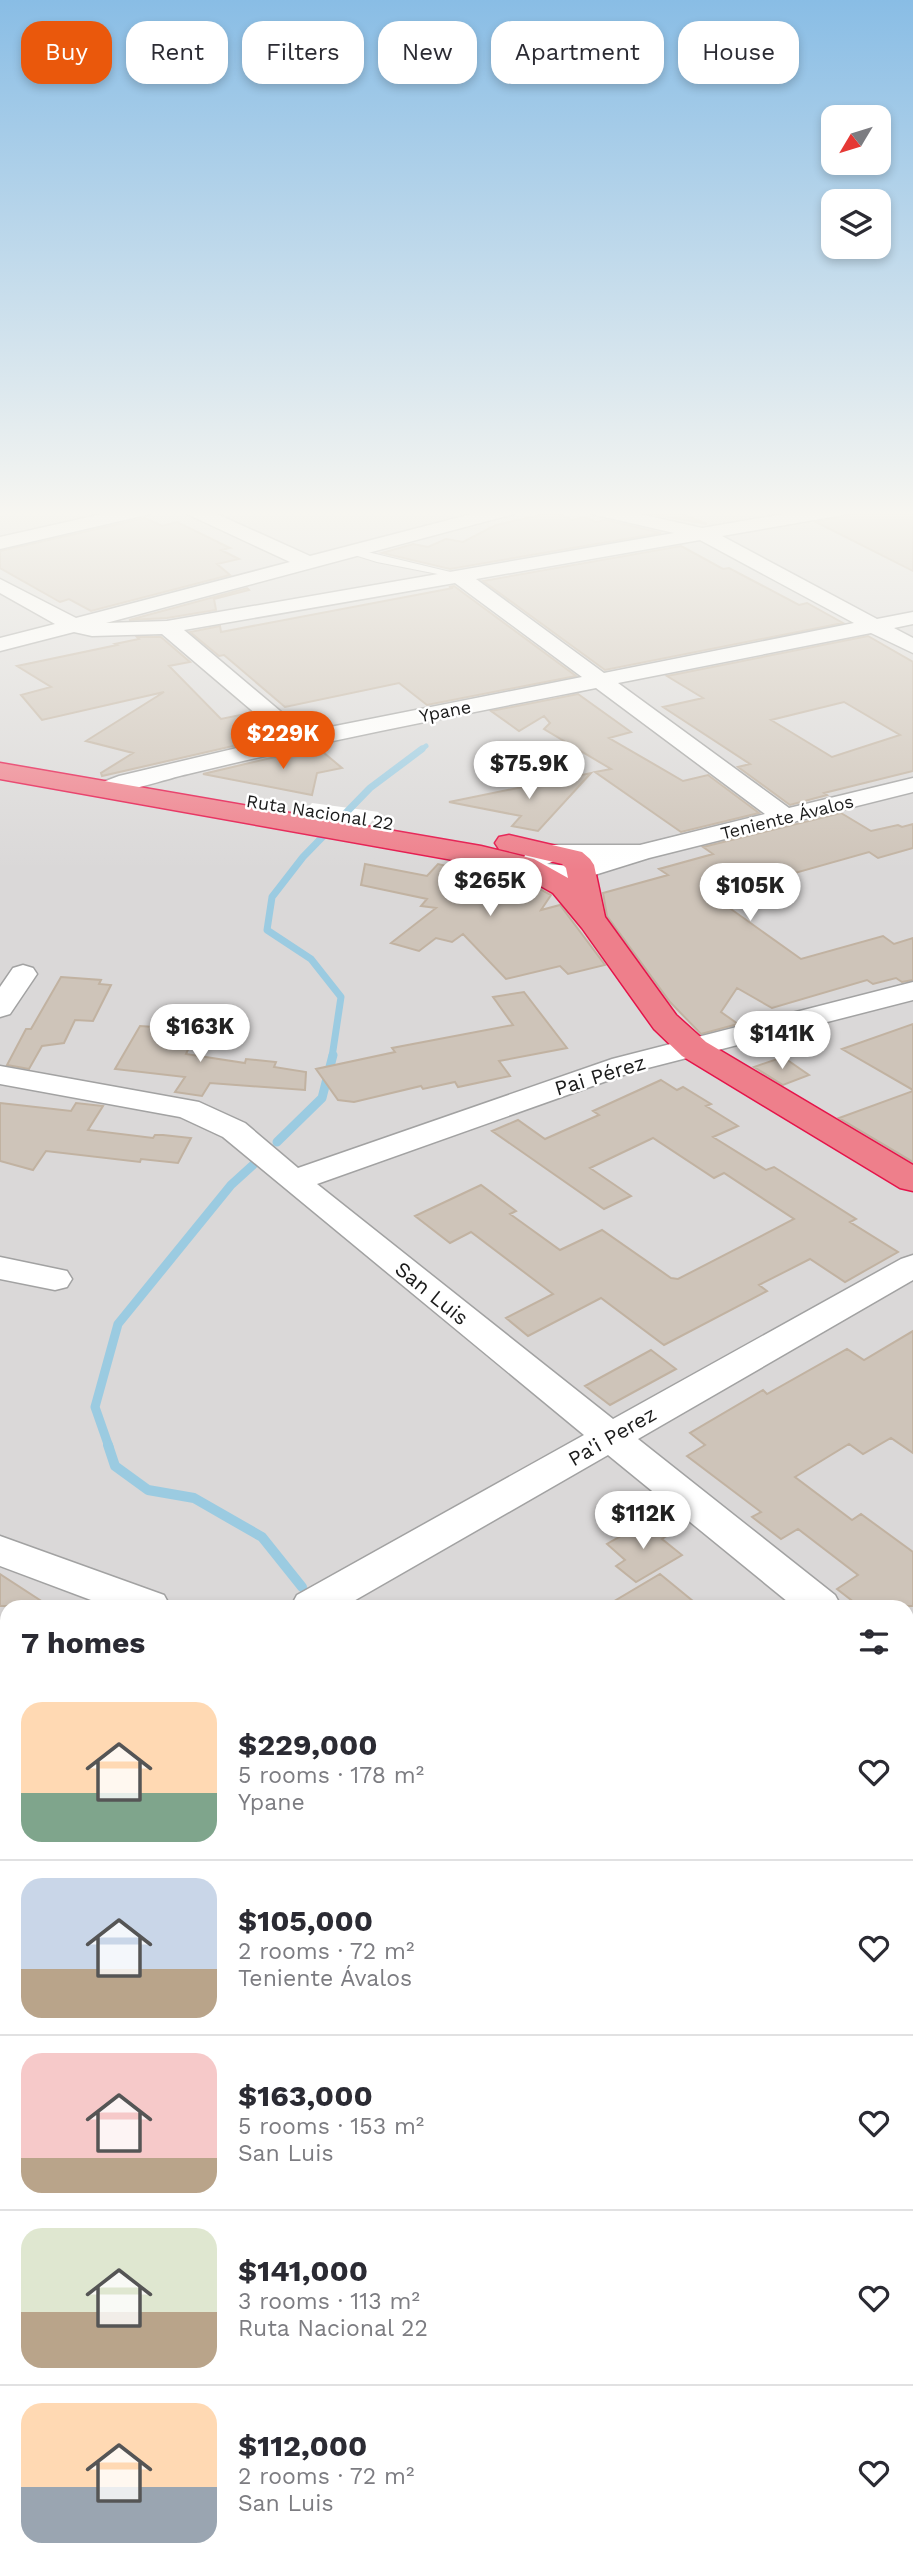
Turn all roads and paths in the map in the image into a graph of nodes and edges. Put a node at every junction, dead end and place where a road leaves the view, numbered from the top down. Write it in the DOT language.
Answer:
graph roads {
  1 [pos="54,630"];
  2 [pos="171,630"];
  3 [pos="533,630"];
  4 [pos="857,630"];
  5 [pos="879,630"];
  6 [pos="0,645"];
  7 [pos="913,647"];
  8 [pos="600,680"];
  9 [pos="300,740"];
  10 [pos="0,757"];
  11 [pos="0,771"];
  12 [pos="116,785"];
  13 [pos="913,785"];
  14 [pos="784,817"];
  15 [pos="560,865"];
  16 [pos="593,922"];
  17 [pos="23,974"];
  18 [pos="913,991"];
  19 [pos="0,1008"];
  20 [pos="694,1049"];
  21 [pos="0,1075"];
  22 [pos="913,1180"];
  23 [pos="293,1181"];
  24 [pos="913,1266"];
  25 [pos="0,1268"];
  26 [pos="55,1279"];
  27 [pos="610,1437"];
  28 [pos="0,1550"];
  29 [pos="133,1600"];
  30 [pos="323,1600"];
  31 [pos="813,1600"];
  1 -- 6 [label="street"];
  2 -- 9 [label="street"];
  3 -- 8 [label="street"];
  4 -- 8 [label="street, Ypane"];
  5 -- 7 [label="street"];
  8 -- 9 [label="street, Ypane"];
  8 -- 14 [label="street"];
  9 -- 12 [label="street, Ypane"];
  10 -- 12 [label="highway, Ruta Nacional 22"];
  11 -- 12 [label="highway, Ruta Nacional 22"];
  12 -- 15 [label="highway, Ruta Nacional 22"];
  13 -- 14 [label="street, Teniente Ávalos"];
  14 -- 15 [label="street, Teniente Ávalos"];
  15 -- 16 [label="highway, Ruta Nacional 22"];
  15 -- 16 [label="highway, Ruta Nacional 22"];
  16 -- 20 [label="highway, Ruta Nacional 22"];
  17 -- 19 [label="street"];
  18 -- 20 [label="street, Pai Pérez"];
  20 -- 22 [label="highway, Ruta Nacional 22"];
  20 -- 23 [label="street, Pai Pérez"];
  21 -- 23 [label="street, San Luis"];
  23 -- 27 [label="street, San Luis"];
  24 -- 27 [label="street, Pa'i Perez"];
  25 -- 26 [label="street"];
  27 -- 30 [label="street, Pa'i Perez"];
  27 -- 31 [label="street, San Luis"];
  28 -- 29 [label="street"];
}
